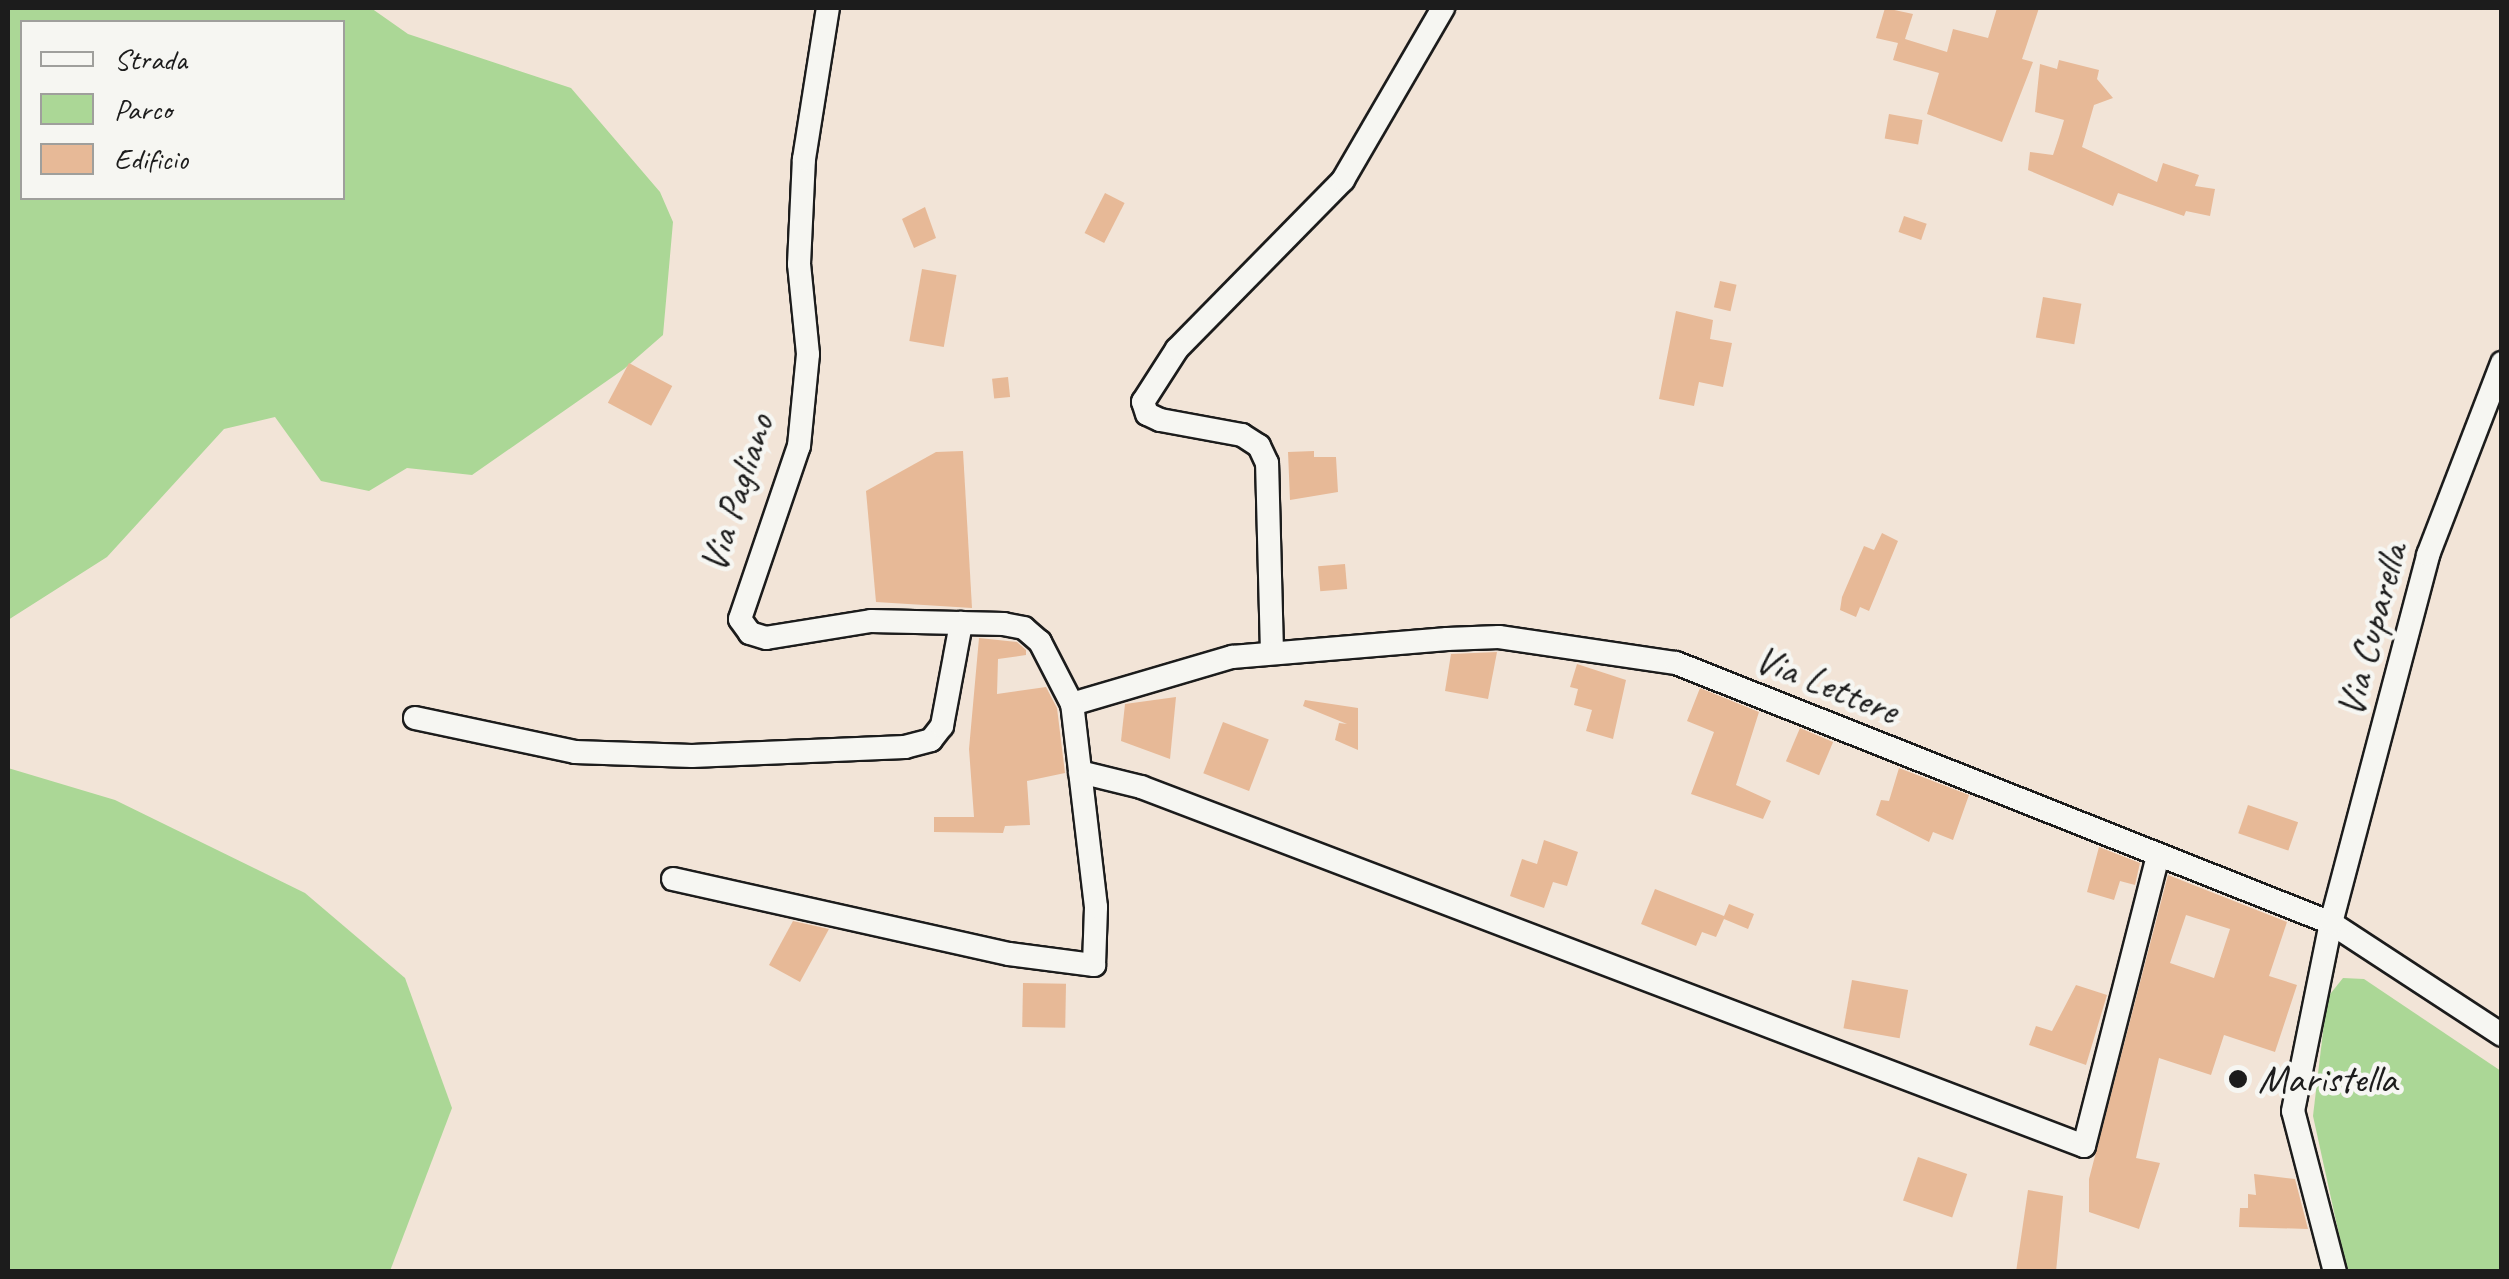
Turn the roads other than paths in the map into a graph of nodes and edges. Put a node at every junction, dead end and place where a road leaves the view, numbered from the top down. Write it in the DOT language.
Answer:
graph roads {
  1 [pos="828,8"];
  2 [pos="1443,8"];
  3 [pos="2502,363"];
  4 [pos="961,622"];
  5 [pos="1272,652"];
  6 [pos="1072,704"];
  7 [pos="415,718"];
  8 [pos="1080,772"];
  9 [pos="2158,855"];
  10 [pos="673,879"];
  11 [pos="2331,923"];
  12 [pos="2502,1035"];
  13 [pos="2335,1272"];
  1 -- 4 [label="street, Via Pagliano"];
  2 -- 5 [label="street"];
  3 -- 11 [label="street, Via Cuparella"];
  4 -- 6 [label="street, Via Pagliano"];
  4 -- 7 [label="street"];
  5 -- 6 [label="street, Via Lettere"];
  5 -- 9 [label="street, Via Lettere"];
  6 -- 8 [label="street, Via Pagliano"];
  8 -- 9 [label="street"];
  8 -- 10 [label="street, Via Pagliano"];
  9 -- 11 [label="street, Via Lettere"];
  11 -- 12 [label="street, Via Lettere"];
  11 -- 13 [label="street, Via Cuparella"];
}
